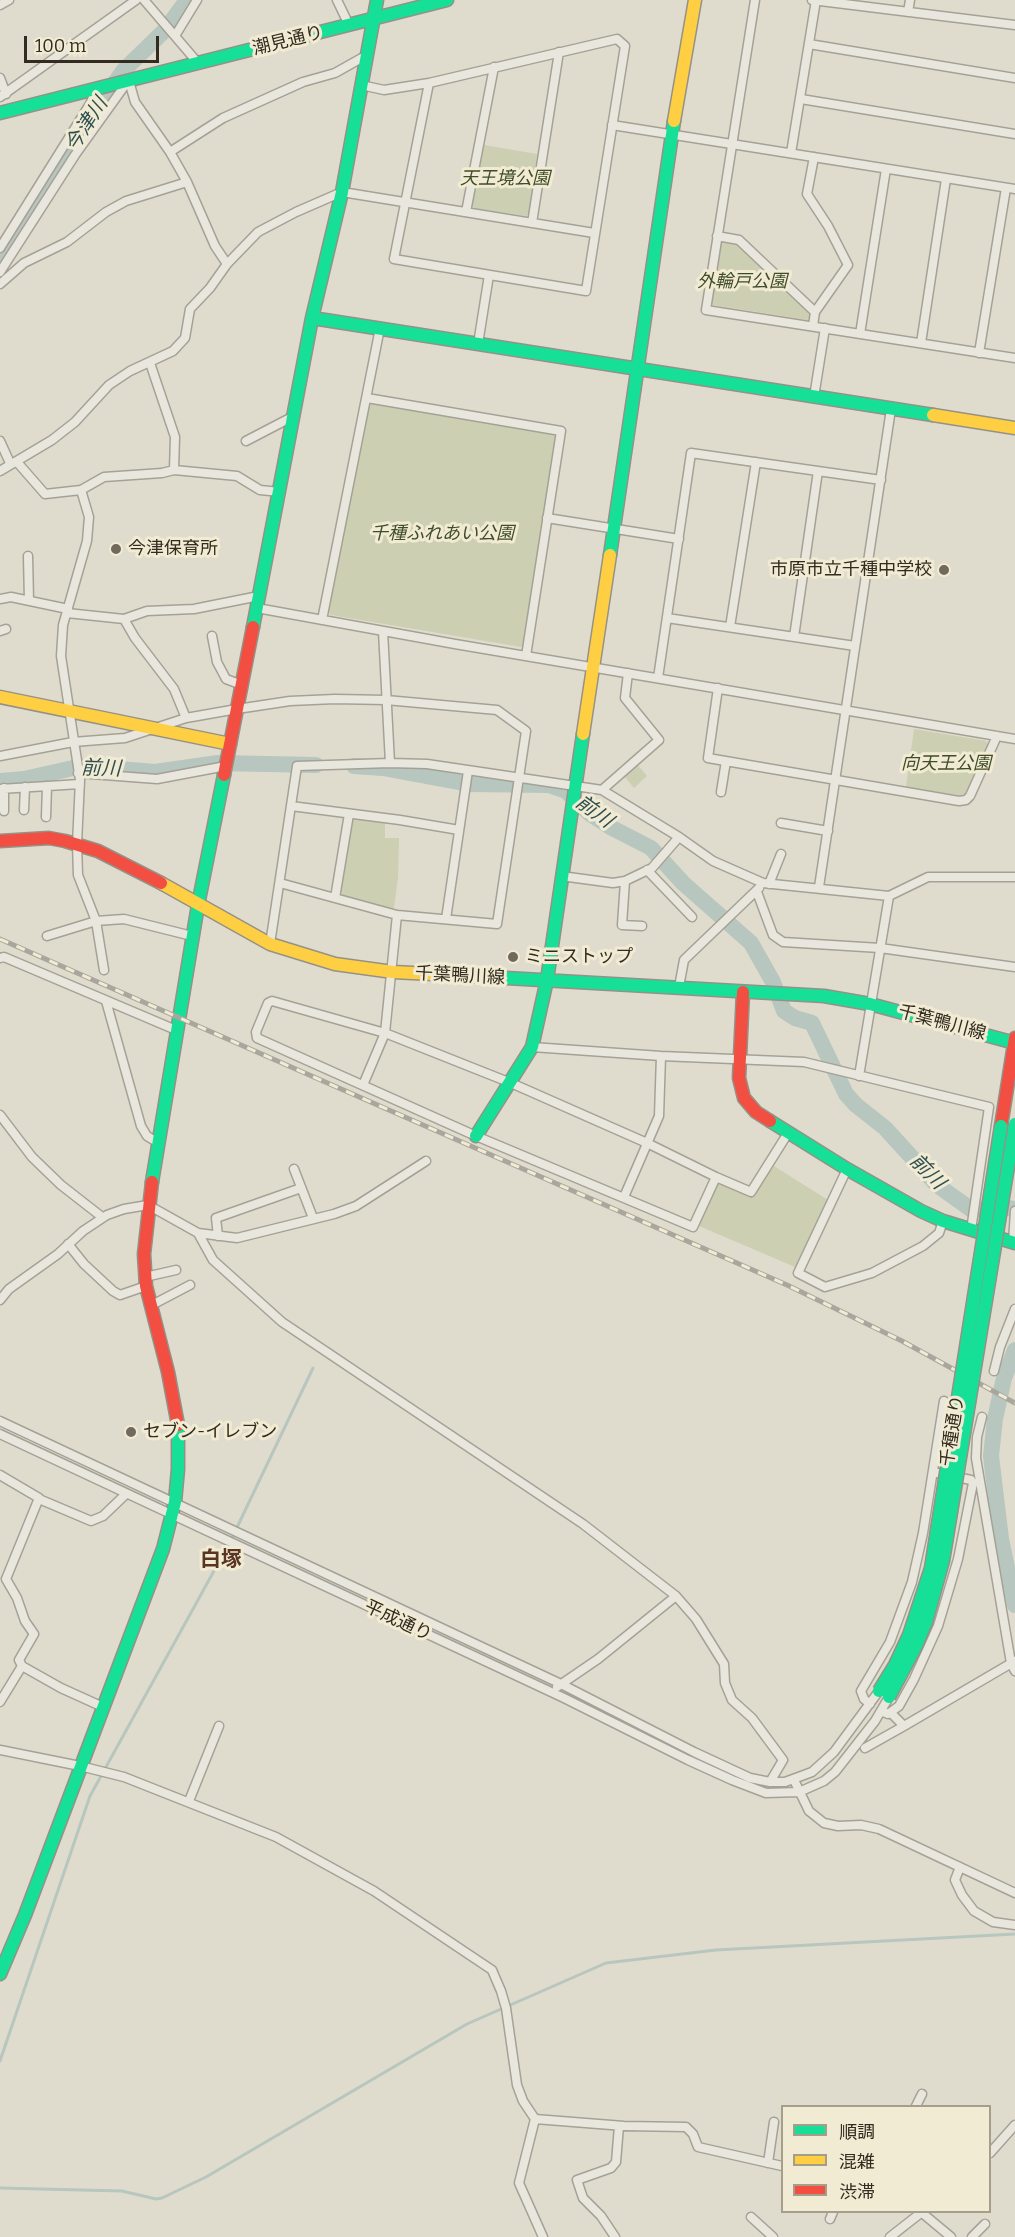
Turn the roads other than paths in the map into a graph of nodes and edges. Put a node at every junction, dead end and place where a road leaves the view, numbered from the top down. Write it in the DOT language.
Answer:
graph roads {
  1 [pos="9,0"];
  2 [pos="136,0"];
  3 [pos="197,0"];
  4 [pos="337,0"];
  5 [pos="377,0"];
  6 [pos="447,0"];
  7 [pos="694,0"];
  8 [pos="755,0"];
  9 [pos="814,0"];
  10 [pos="910,0"];
  11 [pos="146,2"];
  12 [pos="0,5"];
  13 [pos="908,12"];
  14 [pos="374,19"];
  15 [pos="349,25"];
  16 [pos="1015,25"];
  17 [pos="175,36"];
  18 [pos="809,45"];
  19 [pos="559,52"];
  20 [pos="367,54"];
  21 [pos="198,63"];
  22 [pos="494,67"];
  23 [pos="0,78"];
  24 [pos="1015,78"];
  25 [pos="129,81"];
  26 [pos="429,83"];
  27 [pos="361,86"];
  28 [pos="98,88"];
  29 [pos="3,95"];
  30 [pos="801,99"];
  31 [pos="0,113"];
  32 [pos="612,125"];
  33 [pos="672,134"];
  34 [pos="1015,134"];
  35 [pos="732,143"];
  36 [pos="170,152"];
  37 [pos="791,153"];
  38 [pos="814,157"];
  39 [pos="886,169"];
  40 [pos="946,178"];
  41 [pos="187,182"];
  42 [pos="1011,189"];
  43 [pos="342,192"];
  44 [pos="405,202"];
  45 [pos="466,212"];
  46 [pos="532,223"];
  47 [pos="594,232"];
  48 [pos="717,236"];
  49 [pos="0,248"];
  50 [pos="227,264"];
  51 [pos="0,272"];
  52 [pos="489,275"];
  53 [pos="0,284"];
  54 [pos="815,312"];
  55 [pos="312,318"];
  56 [pos="813,326"];
  57 [pos="380,328"];
  58 [pos="825,328"];
  59 [pos="860,334"];
  60 [pos="921,343"];
  61 [pos="478,344"];
  62 [pos="980,353"];
  63 [pos="1015,358"];
  64 [pos="150,363"];
  65 [pos="637,370"];
  66 [pos="814,397"];
  67 [pos="367,398"];
  68 [pos="891,409"];
  69 [pos="294,416"];
  70 [pos="1015,428"];
  71 [pos="0,441"];
  72 [pos="246,441"];
  73 [pos="756,462"];
  74 [pos="14,463"];
  75 [pos="174,470"];
  76 [pos="0,471"];
  77 [pos="818,471"];
  78 [pos="880,480"];
  79 [pos="81,490"];
  80 [pos="280,492"];
  81 [pos="547,518"];
  82 [pos="613,528"];
  83 [pos="679,539"];
  84 [pos="28,556"];
  85 [pos="0,599"];
  86 [pos="30,601"];
  87 [pos="258,602"];
  88 [pos="67,611"];
  89 [pos="667,618"];
  90 [pos="124,619"];
  91 [pos="322,620"];
  92 [pos="730,627"];
  93 [pos="383,631"];
  94 [pos="212,636"];
  95 [pos="794,637"];
  96 [pos="855,646"];
  97 [pos="526,656"];
  98 [pos="592,667"];
  99 [pos="628,673"];
  100 [pos="658,678"];
  101 [pos="242,685"];
  102 [pos="718,688"];
  103 [pos="0,697"];
  104 [pos="387,700"];
  105 [pos="237,709"];
  106 [pos="69,710"];
  107 [pos="846,710"];
  108 [pos="186,718"];
  109 [pos="153,728"];
  110 [pos="997,736"];
  111 [pos="1015,739"];
  112 [pos="73,742"];
  113 [pos="230,744"];
  114 [pos="0,756"];
  115 [pos="726,761"];
  116 [pos="390,763"];
  117 [pos="226,766"];
  118 [pos="468,771"];
  119 [pos="78,773"];
  120 [pos="519,779"];
  121 [pos="836,780"];
  122 [pos="80,784"];
  123 [pos="47,786"];
  124 [pos="574,786"];
  125 [pos="25,787"];
  126 [pos="2,789"];
  127 [pos="602,790"];
  128 [pos="721,792"];
  129 [pos="291,806"];
  130 [pos="24,810"];
  131 [pos="4,811"];
  132 [pos="349,814"];
  133 [pos="46,817"];
  134 [pos="781,823"];
  135 [pos="459,830"];
  136 [pos="828,831"];
  137 [pos="679,837"];
  138 [pos="0,841"];
  139 [pos="77,844"];
  140 [pos="781,854"];
  141 [pos="647,870"];
  142 [pos="561,876"];
  143 [pos="1015,877"];
  144 [pos="625,881"];
  145 [pos="280,883"];
  146 [pos="766,883"];
  147 [pos="819,887"];
  148 [pos="757,891"];
  149 [pos="889,896"];
  150 [pos="335,898"];
  151 [pos="198,905"];
  152 [pos="397,915"];
  153 [pos="692,917"];
  154 [pos="446,919"];
  155 [pos="96,921"];
  156 [pos="642,926"];
  157 [pos="47,936"];
  158 [pos="192,936"];
  159 [pos="270,944"];
  160 [pos="880,948"];
  161 [pos="0,958"];
  162 [pos="1015,968"];
  163 [pos="104,970"];
  164 [pos="393,972"];
  165 [pos="546,980"];
  166 [pos="680,987"];
  167 [pos="743,992"];
  168 [pos="106,1001"];
  169 [pos="870,1004"];
  170 [pos="176,1030"];
  171 [pos="385,1033"];
  172 [pos="1015,1041"];
  173 [pos="532,1047"];
  174 [pos="661,1056"];
  175 [pos="740,1058"];
  176 [pos="859,1076"];
  177 [pos="511,1083"];
  178 [pos="363,1084"];
  179 [pos="0,1114"];
  180 [pos="1015,1124"];
  181 [pos="788,1133"];
  182 [pos="476,1136"];
  183 [pos="157,1142"];
  184 [pos="647,1143"];
  185 [pos="426,1161"];
  186 [pos="294,1169"];
  187 [pos="847,1169"];
  188 [pos="716,1177"];
  189 [pos="302,1188"];
  190 [pos="624,1197"];
  191 [pos="148,1205"];
  192 [pos="1015,1211"];
  193 [pos="102,1217"];
  194 [pos="313,1218"];
  195 [pos="943,1221"];
  196 [pos="971,1230"];
  197 [pos="198,1233"];
  198 [pos="218,1236"];
  199 [pos="1014,1243"];
  200 [pos="68,1245"];
  201 [pos="176,1270"];
  202 [pos="146,1282"];
  203 [pos="190,1286"];
  204 [pos="0,1300"];
  205 [pos="150,1306"];
  206 [pos="1015,1310"];
  207 [pos="994,1371"];
  208 [pos="982,1417"];
  209 [pos="0,1421"];
  210 [pos="980,1426"];
  211 [pos="0,1434"];
  212 [pos="933,1472"];
  213 [pos="0,1475"];
  214 [pos="126,1494"];
  215 [pos="39,1499"];
  216 [pos="968,1505"];
  217 [pos="984,1508"];
  218 [pos="173,1509"];
  219 [pos="676,1596"];
  220 [pos="1014,1665"];
  221 [pos="22,1666"];
  222 [pos="561,1684"];
  223 [pos="550,1691"];
  224 [pos="884,1694"];
  225 [pos="0,1702"];
  226 [pos="870,1704"];
  227 [pos="103,1707"];
  228 [pos="881,1711"];
  229 [pos="891,1713"];
  230 [pos="219,1726"];
  231 [pos="904,1726"];
  232 [pos="865,1748"];
  233 [pos="0,1750"];
  234 [pos="80,1766"];
  235 [pos="794,1780"];
  236 [pos="770,1782"];
  237 [pos="799,1792"];
  238 [pos="189,1801"];
  239 [pos="960,1867"];
  240 [pos="1015,1893"];
  241 [pos="1015,1925"];
  242 [pos="0,1974"];
  243 [pos="922,2094"];
  244 [pos="916,2105"];
  245 [pos="535,2120"];
  246 [pos="774,2122"];
  247 [pos="1015,2125"];
  248 [pos="619,2126"];
  249 [pos="991,2152"];
  250 [pos="768,2163"];
  251 [pos="781,2166"];
  252 [pos="921,2213"];
  253 [pos="923,2213"];
  254 [pos="751,2217"];
  255 [pos="985,2224"];
  256 [pos="543,2237"];
  257 [pos="615,2237"];
  258 [pos="773,2237"];
  259 [pos="890,2237"];
  260 [pos="951,2237"];
  261 [pos="972,2237"];
  1 -- 12 [label="street"];
  2 -- 29 [label="street"];
  3 -- 17 [label="street"];
  4 -- 15 [label="street"];
  5 -- 14 [label="street"];
  6 -- 14 [label="street, 潮見通り"];
  7 -- 33 [label="street"];
  8 -- 35 [label="street"];
  9 -- 13 [label="street"];
  9 -- 18 [label="street"];
  10 -- 13 [label="street"];
  11 -- 17 [label="street"];
  13 -- 16 [label="street"];
  14 -- 15 [label="street, 潮見通り"];
  14 -- 20 [label="street"];
  15 -- 21 [label="street, 潮見通り"];
  17 -- 21 [label="street"];
  18 -- 24 [label="street"];
  18 -- 30 [label="street"];
  19 -- 22 [label="street"];
  19 -- 32 [label="street"];
  19 -- 46 [label="street"];
  20 -- 27 [label="street"];
  20 -- 36 [label="street"];
  21 -- 25 [label="street, 潮見通り"];
  22 -- 26 [label="street"];
  22 -- 45 [label="street"];
  23 -- 29 [label="street"];
  25 -- 28 [label="street, 潮見通り"];
  25 -- 36 [label="street"];
  25 -- 51 [label="street"];
  26 -- 27 [label="street"];
  26 -- 44 [label="street"];
  27 -- 43 [label="street"];
  28 -- 31 [label="street"];
  28 -- 49 [label="street"];
  30 -- 34 [label="street"];
  30 -- 37 [label="street"];
  32 -- 33 [label="street"];
  32 -- 47 [label="street"];
  33 -- 35 [label="street"];
  33 -- 65 [label="street"];
  35 -- 37 [label="street"];
  35 -- 48 [label="street"];
  36 -- 41 [label="street"];
  37 -- 38 [label="street"];
  38 -- 39 [label="street"];
  38 -- 54 [label="street"];
  39 -- 40 [label="street"];
  39 -- 59 [label="street"];
  40 -- 42 [label="street"];
  40 -- 60 [label="street"];
  41 -- 50 [label="street"];
  41 -- 53 [label="street"];
  42 -- 62 [label="street"];
  43 -- 44 [label="street"];
  43 -- 50 [label="street"];
  43 -- 55 [label="street"];
  44 -- 45 [label="street"];
  44 -- 52 [label="street"];
  45 -- 46 [label="street"];
  46 -- 47 [label="street"];
  47 -- 52 [label="street"];
  48 -- 54 [label="street"];
  48 -- 56 [label="street"];
  50 -- 64 [label="street"];
  52 -- 61 [label="street"];
  54 -- 56 [label="street"];
  55 -- 57 [label="street"];
  55 -- 69 [label="street"];
  56 -- 58 [label="street"];
  57 -- 61 [label="street"];
  57 -- 67 [label="street"];
  58 -- 59 [label="street"];
  58 -- 66 [label="street"];
  59 -- 60 [label="street"];
  60 -- 62 [label="street"];
  61 -- 65 [label="street"];
  62 -- 63 [label="street"];
  64 -- 74 [label="street"];
  64 -- 75 [label="street"];
  65 -- 66 [label="street"];
  65 -- 82 [label="street"];
  66 -- 68 [label="street"];
  67 -- 81 [label="street"];
  67 -- 91 [label="street"];
  68 -- 70 [label="street"];
  68 -- 78 [label="street"];
  69 -- 72 [label="street"];
  69 -- 80 [label="street"];
  71 -- 74 [label="street"];
  73 -- 77 [label="street"];
  73 -- 83 [label="street"];
  73 -- 92 [label="street"];
  74 -- 76 [label="street"];
  74 -- 79 [label="street"];
  75 -- 79 [label="street"];
  75 -- 80 [label="street"];
  77 -- 78 [label="street"];
  77 -- 95 [label="street"];
  78 -- 96 [label="street"];
  79 -- 88 [label="street"];
  80 -- 87 [label="street"];
  81 -- 82 [label="street"];
  81 -- 97 [label="street"];
  82 -- 83 [label="street"];
  82 -- 98 [label="street"];
  83 -- 89 [label="street"];
  84 -- 86 [label="street"];
  85 -- 86 [label="street"];
  86 -- 88 [label="street"];
  87 -- 90 [label="street"];
  87 -- 91 [label="street"];
  87 -- 101 [label="street"];
  88 -- 90 [label="street"];
  88 -- 106 [label="street"];
  89 -- 92 [label="street"];
  89 -- 100 [label="street"];
  90 -- 108 [label="street"];
  91 -- 93 [label="street"];
  92 -- 95 [label="street"];
  93 -- 97 [label="street"];
  93 -- 104 [label="street"];
  94 -- 101 [label="street"];
  95 -- 96 [label="street"];
  96 -- 107 [label="street"];
  97 -- 98 [label="street"];
  98 -- 99 [label="street"];
  98 -- 124 [label="street"];
  99 -- 100 [label="street"];
  99 -- 127 [label="street"];
  100 -- 102 [label="street"];
  101 -- 105 [label="street"];
  102 -- 107 [label="street"];
  102 -- 115 [label="street"];
  103 -- 106 [label="street"];
  104 -- 105 [label="street"];
  104 -- 116 [label="street"];
  104 -- 120 [label="street"];
  105 -- 108 [label="street"];
  105 -- 113 [label="street"];
  106 -- 109 [label="street"];
  106 -- 112 [label="street"];
  107 -- 110 [label="street"];
  107 -- 121 [label="street"];
  108 -- 109 [label="street"];
  109 -- 112 [label="street"];
  109 -- 113 [label="street"];
  110 -- 111 [label="street"];
  110 -- 121 [label="street"];
  112 -- 114 [label="street"];
  112 -- 119 [label="street"];
  113 -- 117 [label="street"];
  115 -- 121 [label="street"];
  115 -- 128 [label="street"];
  116 -- 118 [label="street"];
  116 -- 129 [label="street"];
  117 -- 119 [label="street"];
  117 -- 151 [label="street"];
  118 -- 120 [label="street"];
  118 -- 135 [label="street"];
  119 -- 122 [label="street"];
  120 -- 124 [label="street"];
  120 -- 154 [label="street"];
  121 -- 136 [label="street"];
  122 -- 123 [label="street"];
  122 -- 139 [label="street"];
  123 -- 125 [label="street"];
  123 -- 133 [label="street"];
  124 -- 127 [label="street"];
  124 -- 142 [label="street"];
  125 -- 126 [label="street"];
  125 -- 130 [label="street"];
  126 -- 131 [label="street"];
  127 -- 137 [label="street"];
  129 -- 132 [label="street"];
  129 -- 145 [label="street"];
  132 -- 135 [label="street"];
  132 -- 150 [label="street"];
  134 -- 136 [label="street"];
  135 -- 154 [label="street"];
  136 -- 147 [label="street"];
  137 -- 141 [label="street"];
  137 -- 146 [label="street"];
  138 -- 139 [label="street, 千葉鴨川線"];
  139 -- 151 [label="street, 千葉鴨川線"];
  139 -- 155 [label="street"];
  140 -- 146 [label="street"];
  141 -- 144 [label="street"];
  141 -- 153 [label="street"];
  142 -- 144 [label="street"];
  142 -- 165 [label="street"];
  143 -- 149 [label="street"];
  144 -- 156 [label="street"];
  145 -- 150 [label="street"];
  145 -- 159 [label="street"];
  146 -- 147 [label="street"];
  146 -- 148 [label="street"];
  147 -- 149 [label="street"];
  148 -- 160 [label="street"];
  148 -- 166 [label="street"];
  149 -- 160 [label="street"];
  150 -- 152 [label="street"];
  151 -- 158 [label="street"];
  151 -- 159 [label="street, 千葉鴨川線"];
  152 -- 154 [label="street"];
  152 -- 164 [label="street"];
  155 -- 157 [label="street"];
  155 -- 158 [label="street"];
  155 -- 163 [label="street"];
  158 -- 170 [label="street"];
  159 -- 164 [label="street, 千葉鴨川線"];
  160 -- 162 [label="street"];
  160 -- 169 [label="street"];
  161 -- 168 [label="street"];
  164 -- 165 [label="street, 千葉鴨川線"];
  164 -- 171 [label="street"];
  165 -- 166 [label="street, 千葉鴨川線"];
  165 -- 173 [label="street"];
  166 -- 167 [label="street, 千葉鴨川線"];
  167 -- 169 [label="street, 千葉鴨川線"];
  167 -- 175 [label="street"];
  168 -- 170 [label="street"];
  168 -- 183 [label="street"];
  169 -- 172 [label="street, 千葉鴨川線"];
  169 -- 176 [label="street"];
  170 -- 183 [label="street"];
  171 -- 177 [label="street"];
  171 -- 178 [label="street"];
  171 -- 178 [label="street"];
  172 -- 224 [label="street, 千種通り, bridge"];
  173 -- 174 [label="street"];
  173 -- 177 [label="street"];
  174 -- 175 [label="street"];
  174 -- 184 [label="street"];
  175 -- 176 [label="street"];
  175 -- 181 [label="street"];
  176 -- 196 [label="street"];
  177 -- 182 [label="street"];
  177 -- 184 [label="street"];
  178 -- 182 [label="street"];
  179 -- 193 [label="street"];
  180 -- 224 [label="street, 千種通り, bridge"];
  181 -- 187 [label="street"];
  181 -- 188 [label="street"];
  182 -- 190 [label="street"];
  183 -- 191 [label="street"];
  184 -- 188 [label="street"];
  184 -- 190 [label="street"];
  185 -- 194 [label="street"];
  186 -- 189 [label="street"];
  187 -- 195 [label="street"];
  187 -- 195 [label="street"];
  188 -- 190 [label="street"];
  189 -- 194 [label="street"];
  189 -- 198 [label="street"];
  191 -- 193 [label="street"];
  191 -- 197 [label="street"];
  191 -- 202 [label="street"];
  192 -- 199 [label="street"];
  193 -- 200 [label="street"];
  194 -- 198 [label="street"];
  195 -- 196 [label="street"];
  196 -- 199 [label="street"];
  197 -- 198 [label="street"];
  197 -- 219 [label="street"];
  200 -- 202 [label="street"];
  200 -- 204 [label="street"];
  201 -- 202 [label="street"];
  202 -- 205 [label="street"];
  203 -- 205 [label="street"];
  205 -- 218 [label="street"];
  206 -- 207 [label="street"];
  208 -- 210 [label="street"];
  209 -- 218 [label="street, 平成通り"];
  210 -- 212 [label="street"];
  210 -- 217 [label="street"];
  211 -- 214 [label="street, 平成通り"];
  212 -- 216 [label="street"];
  212 -- 226 [label="street"];
  213 -- 215 [label="street"];
  214 -- 215 [label="street"];
  214 -- 218 [label="street, 平成通り"];
  215 -- 221 [label="street"];
  216 -- 217 [label="street"];
  216 -- 229 [label="street"];
  217 -- 220 [label="street"];
  218 -- 222 [label="street, 平成通り"];
  218 -- 223 [label="street, 平成通り"];
  218 -- 227 [label="street"];
  219 -- 222 [label="street"];
  219 -- 236 [label="street"];
  220 -- 231 [label="street"];
  221 -- 225 [label="street"];
  221 -- 227 [label="street"];
  222 -- 223 [label="street"];
  222 -- 236 [label="street, 平成通り"];
  223 -- 237 [label="street, 平成通り"];
  224 -- 226 [label="street, 千種通り"];
  224 -- 228 [label="street, 千種通り"];
  226 -- 235 [label="street, 千種通り"];
  227 -- 234 [label="street"];
  228 -- 229 [label="street"];
  228 -- 237 [label="street, 千種通り"];
  229 -- 231 [label="street"];
  230 -- 238 [label="street"];
  231 -- 232 [label="street"];
  233 -- 234 [label="street"];
  234 -- 238 [label="street"];
  234 -- 242 [label="street"];
  235 -- 236 [label="street, 平成通り"];
  235 -- 237 [label="street"];
  237 -- 239 [label="street"];
  238 -- 245 [label="street"];
  239 -- 240 [label="street"];
  239 -- 241 [label="street"];
  243 -- 244 [label="street"];
  245 -- 248 [label="street"];
  245 -- 256 [label="street"];
  246 -- 250 [label="street"];
  247 -- 249 [label="street"];
  248 -- 250 [label="street"];
  248 -- 257 [label="street"];
  250 -- 251 [label="street"];
  252 -- 259 [label="street"];
  253 -- 260 [label="street"];
  254 -- 258 [label="street"];
  255 -- 261 [label="street"];
}
